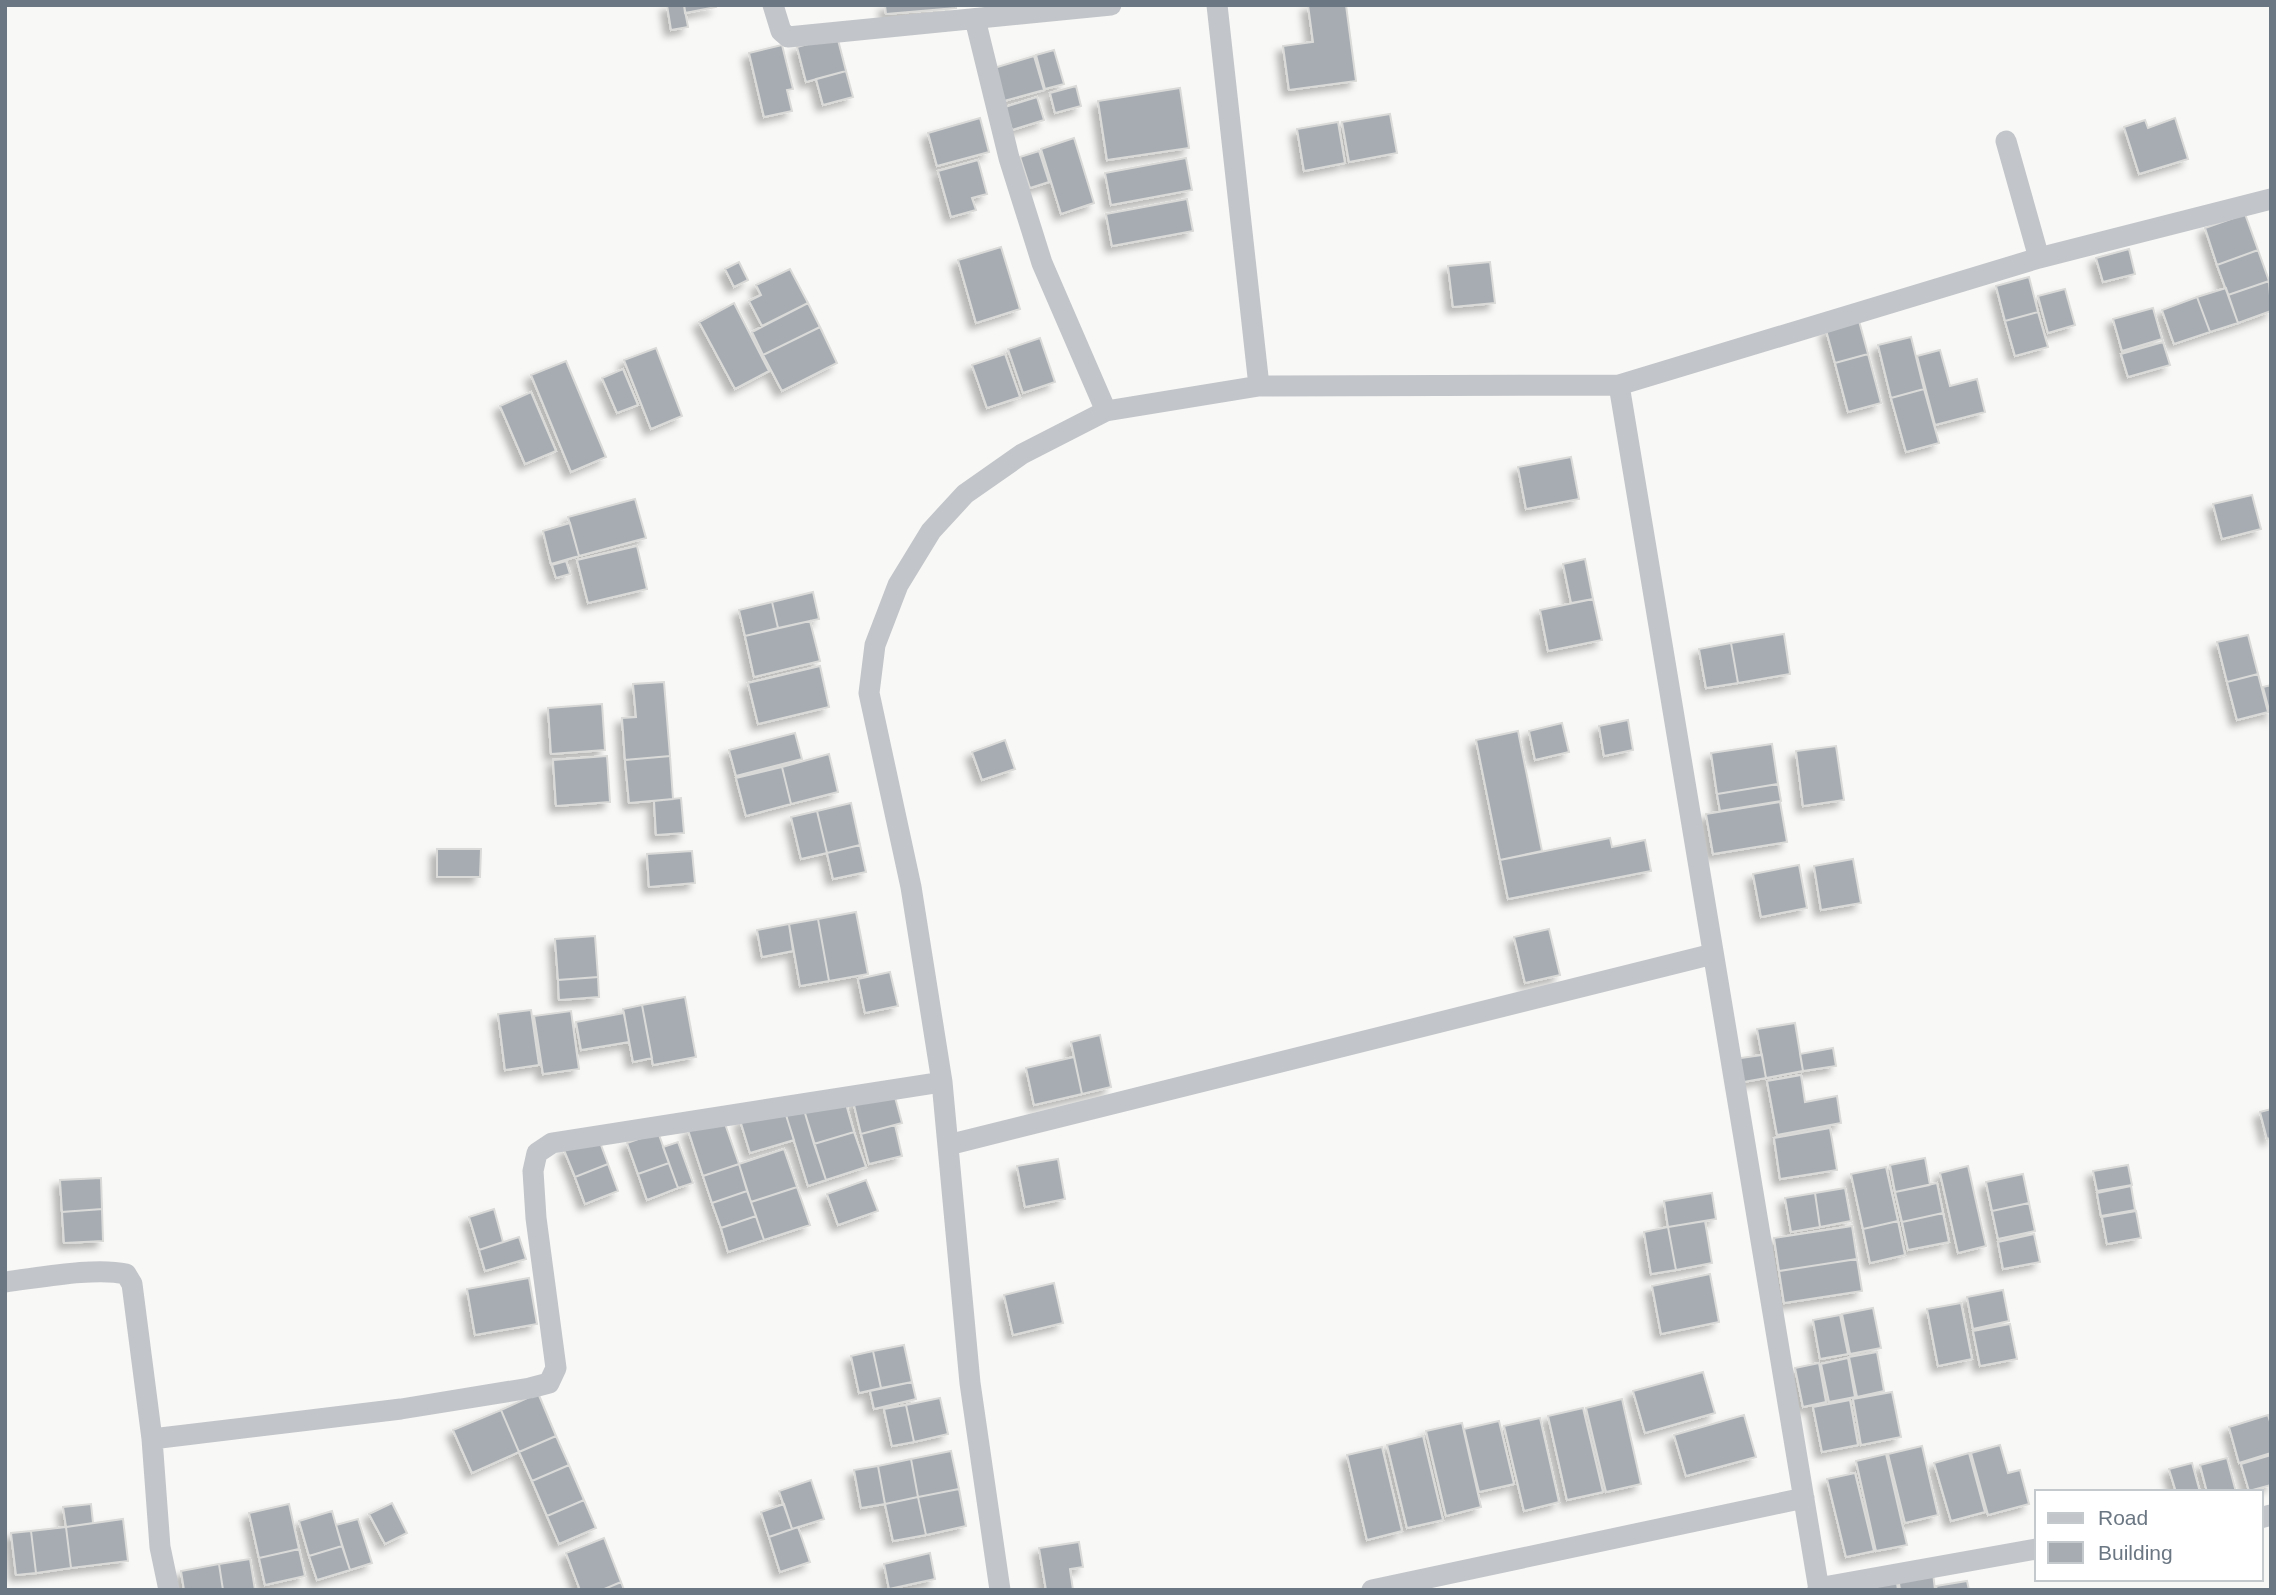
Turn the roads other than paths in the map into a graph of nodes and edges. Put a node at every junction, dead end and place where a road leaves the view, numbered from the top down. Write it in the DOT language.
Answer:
graph roads {
  1 [pos="772,5"];
  2 [pos="1111,5"];
  3 [pos="1217,5"];
  4 [pos="975,19"];
  5 [pos="2006,141"];
  6 [pos="2271,199"];
  7 [pos="2039,258"];
  8 [pos="1619,385"];
  9 [pos="1259,386"];
  10 [pos="1106,411"];
  11 [pos="1713,954"];
  12 [pos="942,1082"];
  13 [pos="948,1145"];
  14 [pos="5,1282"];
  15 [pos="152,1439"];
  16 [pos="1804,1498"];
  17 [pos="2035,1549"];
  18 [pos="1819,1589"];
  19 [pos="169,1590"];
  20 [pos="1000,1590"];
  21 [pos="1372,1590"];
  1 -- 4 [label="street"];
  2 -- 4 [label="street"];
  3 -- 9 [label="street"];
  4 -- 10 [label="street"];
  5 -- 7 [label="street"];
  6 -- 7 [label="street"];
  7 -- 8 [label="street"];
  8 -- 9 [label="street"];
  8 -- 11 [label="street"];
  9 -- 10 [label="street"];
  10 -- 12 [label="street"];
  11 -- 13 [label="street"];
  11 -- 16 [label="street"];
  12 -- 13 [label="street"];
  12 -- 15 [label="street"];
  13 -- 20 [label="street"];
  14 -- 15 [label="street"];
  15 -- 19 [label="street"];
  16 -- 18 [label="street"];
  16 -- 21 [label="street"];
  17 -- 18 [label="street"];
}
